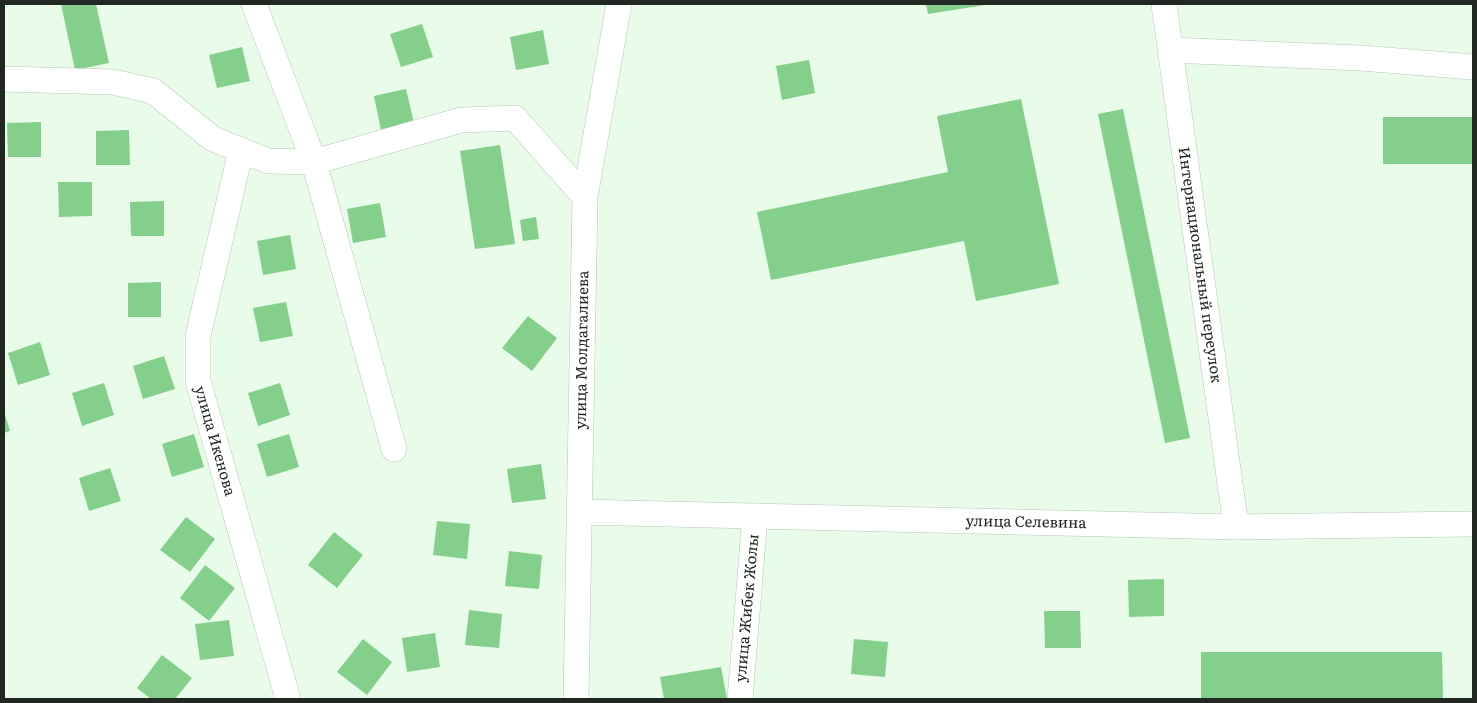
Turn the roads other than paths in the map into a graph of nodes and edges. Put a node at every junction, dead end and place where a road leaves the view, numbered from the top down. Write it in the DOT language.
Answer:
graph roads {
  1 [pos="254,4"];
  2 [pos="619,4"];
  3 [pos="1164,4"];
  4 [pos="1170,50"];
  5 [pos="1473,67"];
  6 [pos="4,79"];
  7 [pos="241,150"];
  8 [pos="314,162"];
  9 [pos="585,197"];
  10 [pos="394,449"];
  11 [pos="580,512"];
  12 [pos="755,516"];
  13 [pos="1473,524"];
  14 [pos="1236,527"];
  15 [pos="288,699"];
  16 [pos="576,699"];
  17 [pos="740,699"];
  1 -- 8 [label="street"];
  2 -- 9 [label="street, улица Молдагалиева"];
  3 -- 4 [label="street, Интернациональный переулок"];
  4 -- 5 [label="street"];
  4 -- 14 [label="street, Интернациональный переулок"];
  6 -- 7 [label="street"];
  7 -- 8 [label="street"];
  7 -- 15 [label="street, улица Икенова"];
  8 -- 9 [label="street"];
  8 -- 10 [label="street"];
  9 -- 11 [label="street, улица Молдагалиева"];
  11 -- 12 [label="street, улица Селевина"];
  11 -- 16 [label="street, улица Молдагалиева"];
  12 -- 14 [label="street, улица Селевина"];
  12 -- 17 [label="street, улица Жибек Жолы"];
  13 -- 14 [label="street, улица Селевина"];
}
